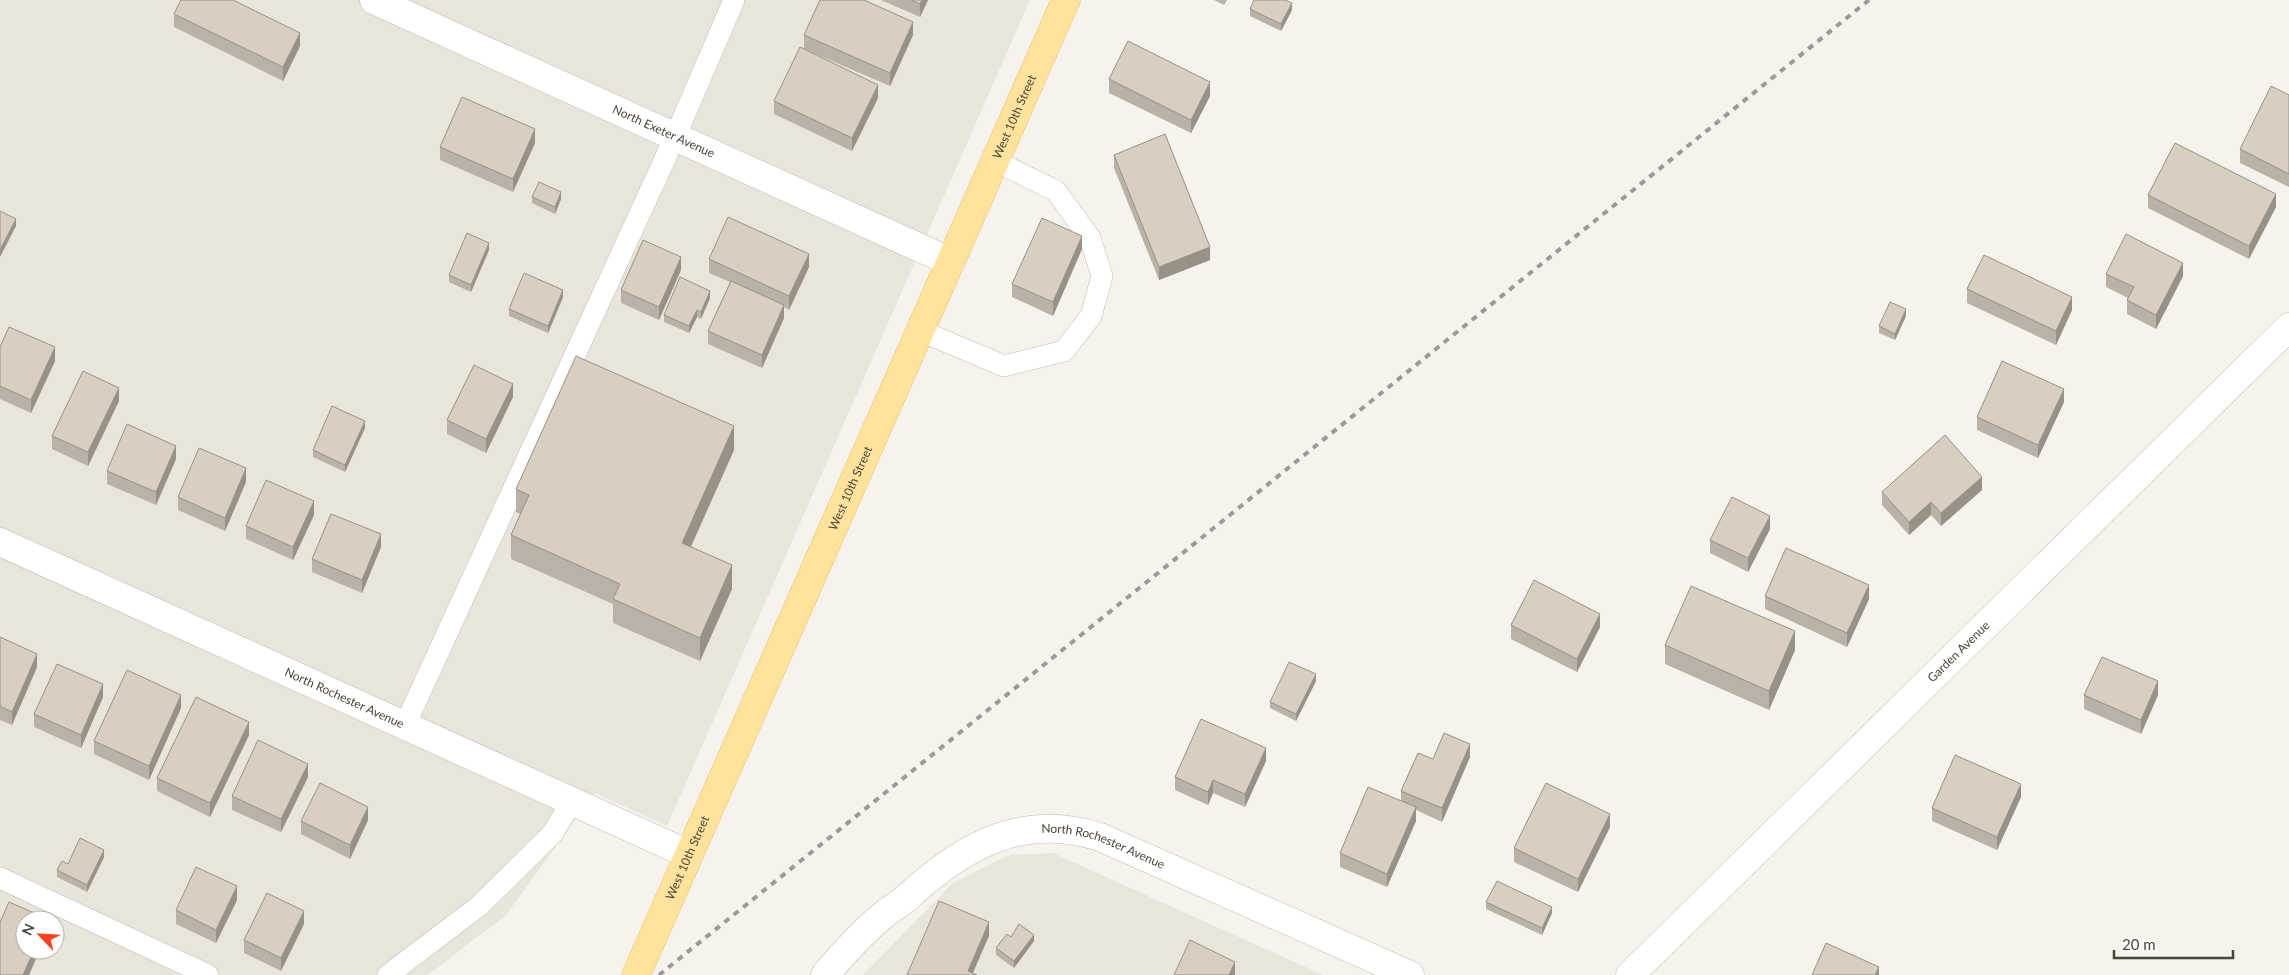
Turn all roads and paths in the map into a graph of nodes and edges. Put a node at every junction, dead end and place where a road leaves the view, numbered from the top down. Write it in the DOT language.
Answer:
graph roads {
  1 [pos="374,0"];
  2 [pos="734,0"];
  3 [pos="1066,0"];
  4 [pos="675,136"];
  5 [pos="996,161"];
  6 [pos="951,262"];
  7 [pos="2289,328"];
  8 [pos="921,331"];
  9 [pos="0,542"];
  10 [pos="405,726"];
  11 [pos="572,802"];
  12 [pos="688,854"];
  13 [pos="0,878"];
  14 [pos="208,975"];
  15 [pos="388,975"];
  16 [pos="636,975"];
  17 [pos="825,975"];
  18 [pos="1410,975"];
  19 [pos="1630,975"];
  1 -- 4 [label="street, North Exeter Avenue"];
  2 -- 4 [label="lane"];
  3 -- 5 [label="main road, West 10th Street"];
  4 -- 6 [label="street, North Exeter Avenue"];
  4 -- 10 [label="lane"];
  5 -- 6 [label="main road, West 10th Street"];
  5 -- 8 [label="lane"];
  6 -- 8 [label="main road, West 10th Street"];
  7 -- 19 [label="street, Garden Avenue"];
  8 -- 12 [label="main road, West 10th Street"];
  9 -- 10 [label="street, North Rochester Avenue"];
  10 -- 11 [label="street, North Rochester Avenue"];
  11 -- 12 [label="street, North Rochester Avenue"];
  11 -- 15 [label="lane"];
  12 -- 16 [label="main road, West 10th Street"];
  13 -- 14 [label="lane"];
  17 -- 18 [label="street, North Rochester Avenue"];
}
